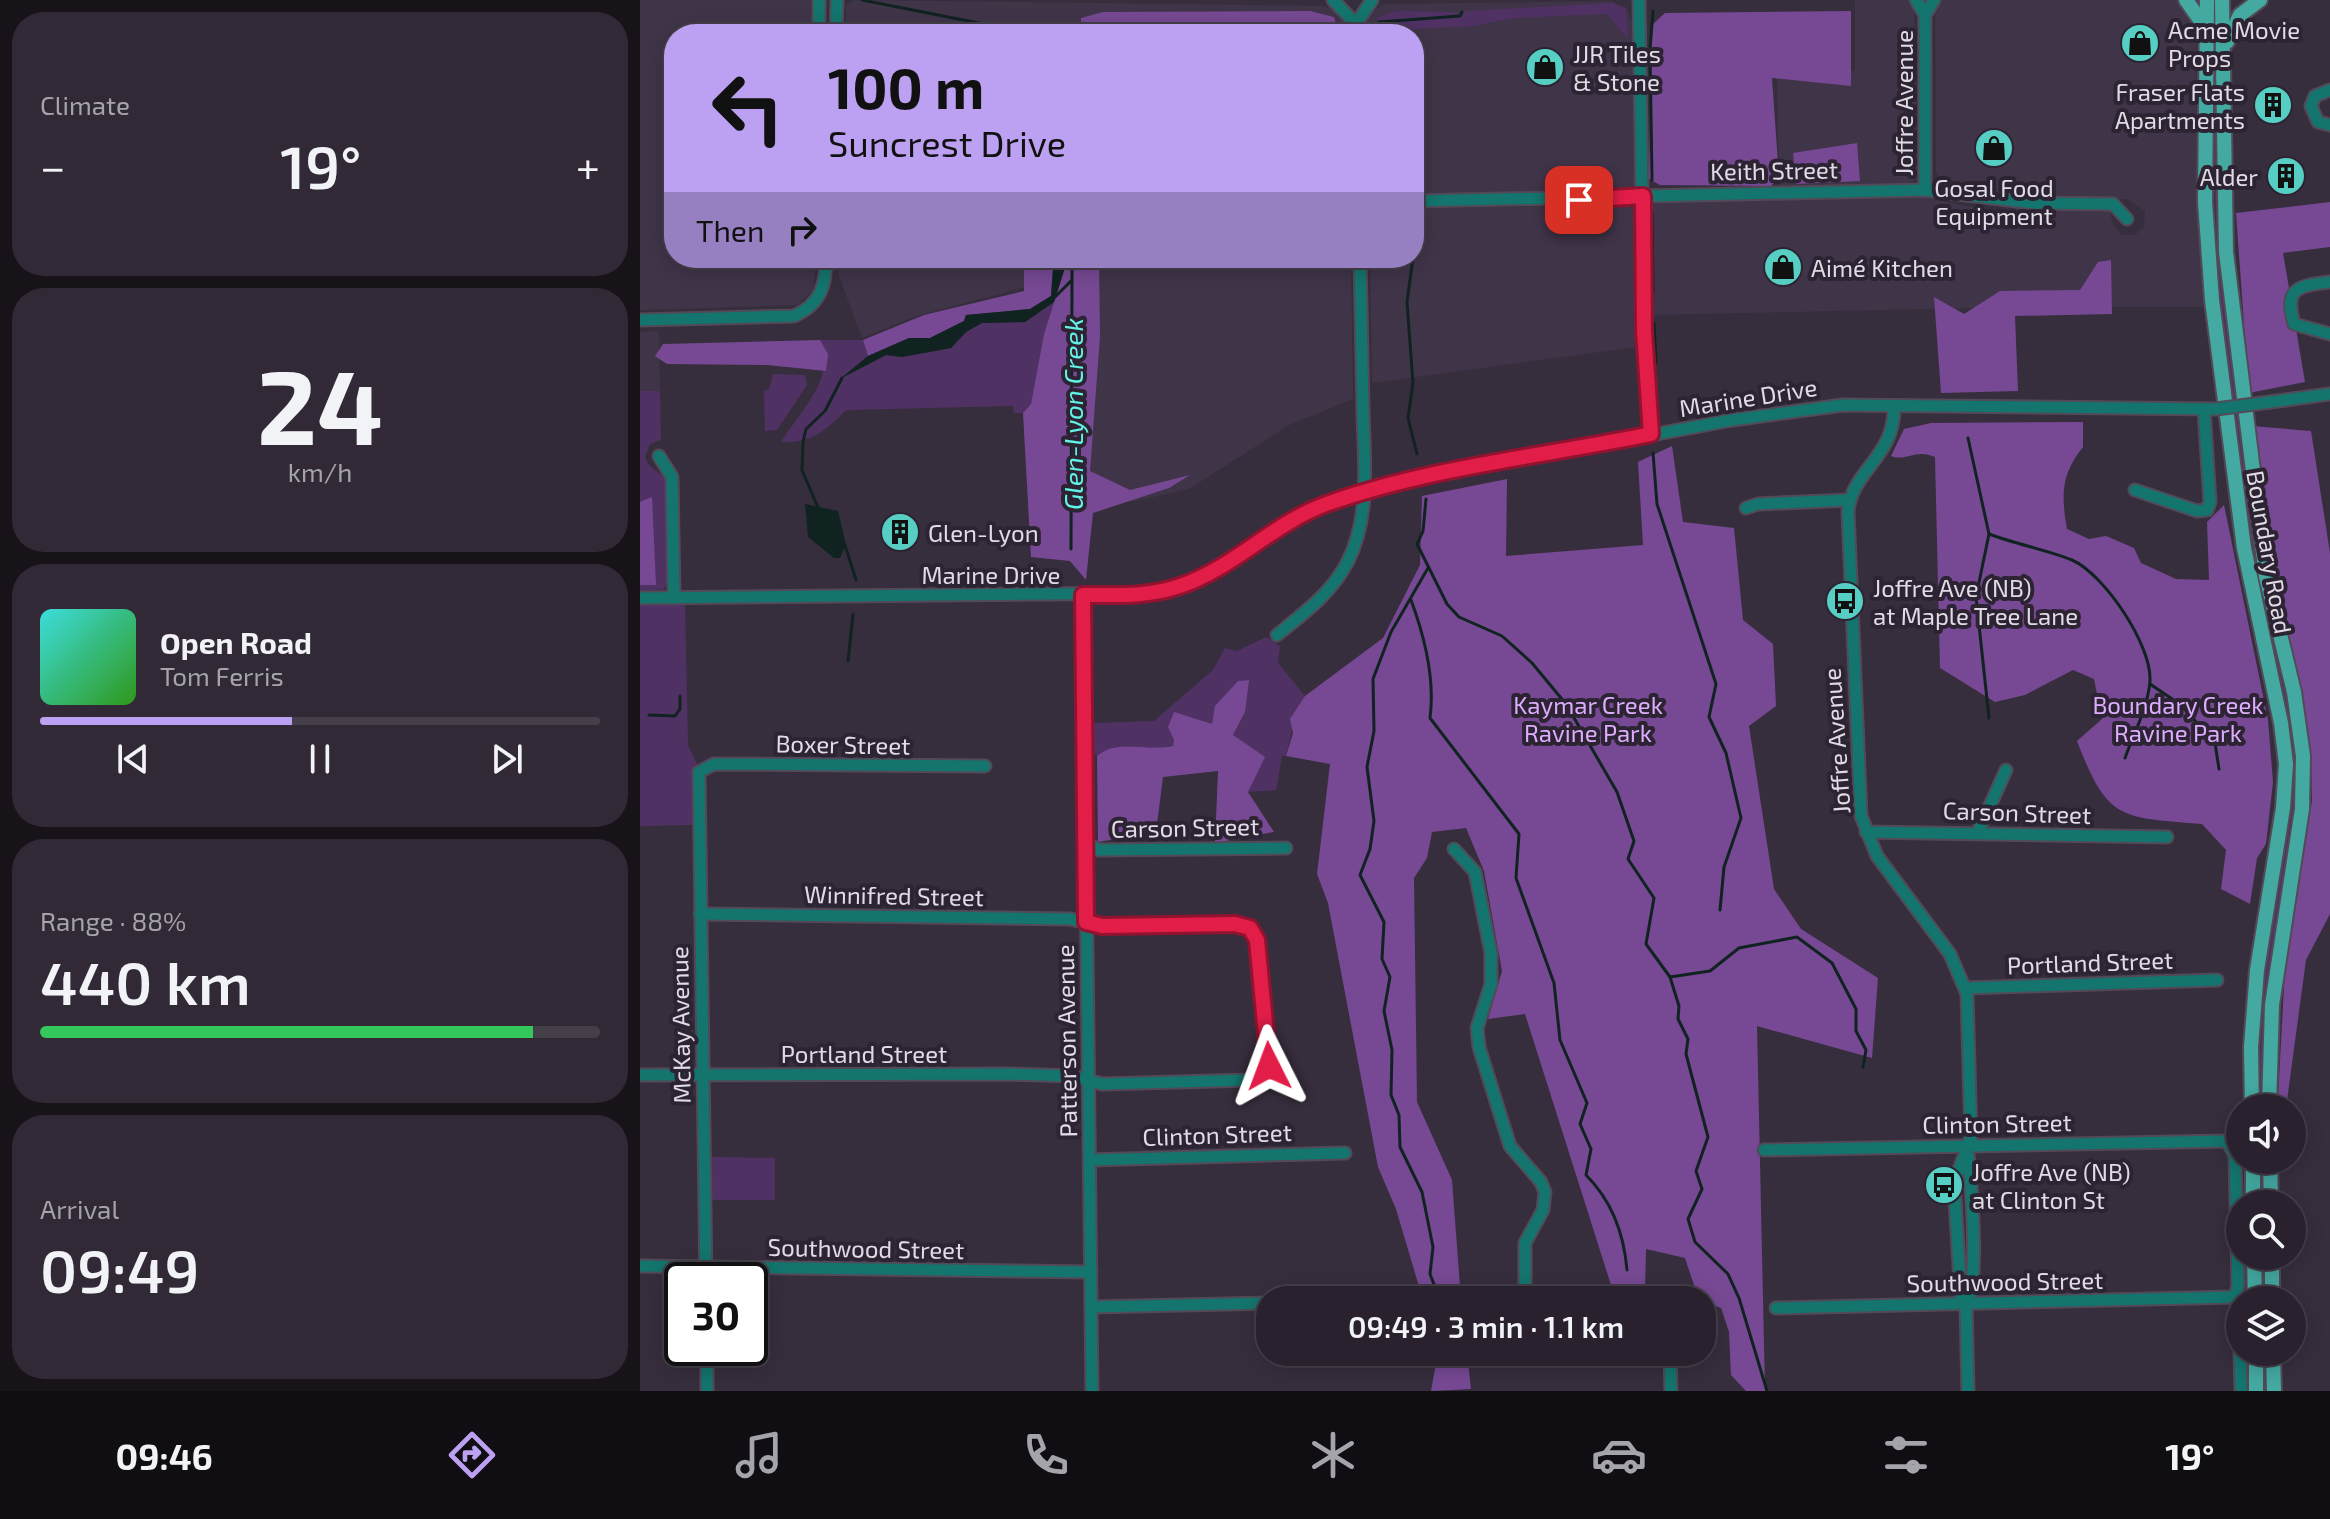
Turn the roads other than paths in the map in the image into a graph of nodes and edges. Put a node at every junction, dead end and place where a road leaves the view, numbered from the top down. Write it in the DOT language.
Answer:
graph roads {
  1 [pos="819,0"];
  2 [pos="837,0"];
  3 [pos="1333,0"];
  4 [pos="1372,0"];
  5 [pos="1639,0"];
  6 [pos="1916,0"];
  7 [pos="1934,0"];
  8 [pos="2186,0"];
  9 [pos="2207,0"];
  10 [pos="2222,0"];
  11 [pos="2260,0"];
  12 [pos="1925,15"];
  13 [pos="819,24"];
  14 [pos="836,24"];
  15 [pos="1352,24"];
  16 [pos="1359,24"];
  17 [pos="2207,31"];
  18 [pos="2223,54"];
  19 [pos="2330,90"];
  20 [pos="2330,125"];
  21 [pos="1925,190"];
  22 [pos="1643,196"];
  23 [pos="1424,201"];
  24 [pos="2127,219"];
  25 [pos="825,268"];
  26 [pos="1360,268"];
  27 [pos="2330,282"];
  28 [pos="640,320"];
  29 [pos="2330,334"];
  30 [pos="2330,394"];
  31 [pos="1894,406"];
  32 [pos="2210,409"];
  33 [pos="1651,434"];
  34 [pos="659,456"];
  35 [pos="2135,490"];
  36 [pos="1364,492"];
  37 [pos="1849,500"];
  38 [pos="1746,508"];
  39 [pos="1083,595"];
  40 [pos="640,598"];
  41 [pos="674,598"];
  42 [pos="1277,635"];
  43 [pos="985,766"];
  44 [pos="701,770"];
  45 [pos="2006,770"];
  46 [pos="1866,832"];
  47 [pos="1978,832"];
  48 [pos="2167,837"];
  49 [pos="1085,843"];
  50 [pos="1286,848"];
  51 [pos="1454,849"];
  52 [pos="700,914"];
  53 [pos="1086,922"];
  54 [pos="2217,980"];
  55 [pos="1965,988"];
  56 [pos="640,1075"];
  57 [pos="703,1075"];
  58 [pos="1088,1080"];
  59 [pos="2252,1094"];
  60 [pos="2269,1094"];
  61 [pos="1968,1149"];
  62 [pos="1764,1150"];
  63 [pos="1345,1153"];
  64 [pos="1089,1160"];
  65 [pos="706,1262"];
  66 [pos="640,1266"];
  67 [pos="664,1269"];
  68 [pos="1091,1272"];
  69 [pos="768,1274"];
  70 [pos="1525,1286"];
  71 [pos="2238,1286"];
  72 [pos="2226,1297"];
  73 [pos="1256,1303"];
  74 [pos="1966,1304"];
  75 [pos="1091,1307"];
  76 [pos="1776,1308"];
  77 [pos="707,1366"];
  78 [pos="1670,1366"];
  79 [pos="2240,1366"];
  80 [pos="2256,1366"];
  81 [pos="2273,1366"];
  82 [pos="707,1391"];
  83 [pos="1092,1391"];
  84 [pos="1671,1391"];
  85 [pos="1968,1391"];
  86 [pos="2241,1391"];
  87 [pos="2256,1391"];
  88 [pos="2274,1391"];
  1 -- 13 [label="street"];
  2 -- 14 [label="street"];
  3 -- 15 [label="street"];
  4 -- 16 [label="street"];
  5 -- 22 [label="street"];
  6 -- 12 [label="street, Joffre Avenue"];
  7 -- 12 [label="street, Joffre Avenue"];
  8 -- 17 [label="main road"];
  9 -- 17 [label="main road, Boundary Road"];
  10 -- 18 [label="main road, Boundary Road"];
  11 -- 18 [label="main road"];
  12 -- 21 [label="street, Joffre Avenue"];
  17 -- 59 [label="main road, Boundary Road"];
  18 -- 60 [label="main road, Boundary Road"];
  19 -- 20 [label="street"];
  21 -- 22 [label="street, Keith Street"];
  21 -- 24 [label="street, Keith Street"];
  22 -- 23 [label="street, Keith Street"];
  22 -- 33 [label="street"];
  25 -- 28 [label="street"];
  26 -- 36 [label="street"];
  27 -- 29 [label="street"];
  30 -- 32 [label="street, Marine Drive, bridge"];
  31 -- 32 [label="street, Marine Drive"];
  31 -- 33 [label="street, Marine Drive"];
  31 -- 37 [label="street"];
  32 -- 35 [label="street"];
  33 -- 36 [label="street, Marine Drive"];
  34 -- 41 [label="street"];
  36 -- 39 [label="street, Marine Drive"];
  36 -- 42 [label="street"];
  37 -- 38 [label="street"];
  37 -- 46 [label="street, Joffre Avenue"];
  39 -- 41 [label="street, Marine Drive"];
  39 -- 49 [label="street, Patterson Avenue"];
  40 -- 41 [label="street, Marine Drive"];
  43 -- 44 [label="street, Boxer Street"];
  44 -- 52 [label="street, McKay Avenue"];
  45 -- 47 [label="street"];
  46 -- 47 [label="street, Carson Street"];
  46 -- 55 [label="street, Joffre Avenue"];
  47 -- 48 [label="street, Carson Street"];
  49 -- 50 [label="street, Carson Street"];
  49 -- 53 [label="street, Patterson Avenue"];
  51 -- 70 [label="street"];
  52 -- 53 [label="street, Winnifred Street"];
  52 -- 57 [label="street, McKay Avenue"];
  53 -- 58 [label="street, Patterson Avenue"];
  53 -- 58 [label="street, Winnifred Street"];
  54 -- 55 [label="street, Portland Street"];
  55 -- 61 [label="street, Joffre Avenue"];
  56 -- 57 [label="street, Portland Street"];
  57 -- 58 [label="street, Portland Street"];
  57 -- 65 [label="street, McKay Avenue"];
  58 -- 64 [label="street, Patterson Avenue"];
  61 -- 62 [label="street, Clinton Street"];
  61 -- 71 [label="street, Clinton Street"];
  61 -- 74 [label="street, Joffre Avenue"];
  63 -- 64 [label="street, Clinton Street"];
  64 -- 68 [label="street, Patterson Avenue"];
  66 -- 67 [label="street, Southwood Street"];
  68 -- 69 [label="street, Southwood Street"];
  68 -- 75 [label="street, Patterson Avenue"];
  72 -- 74 [label="street, Southwood Street"];
  73 -- 75 [label="street"];
  74 -- 76 [label="street, Southwood Street"];
  74 -- 85 [label="street, Joffre Avenue"];
  75 -- 83 [label="street, Patterson Avenue"];
  77 -- 82 [label="street"];
  78 -- 84 [label="street"];
  79 -- 86 [label="street"];
  80 -- 87 [label="main road"];
  81 -- 88 [label="main road"];
}
